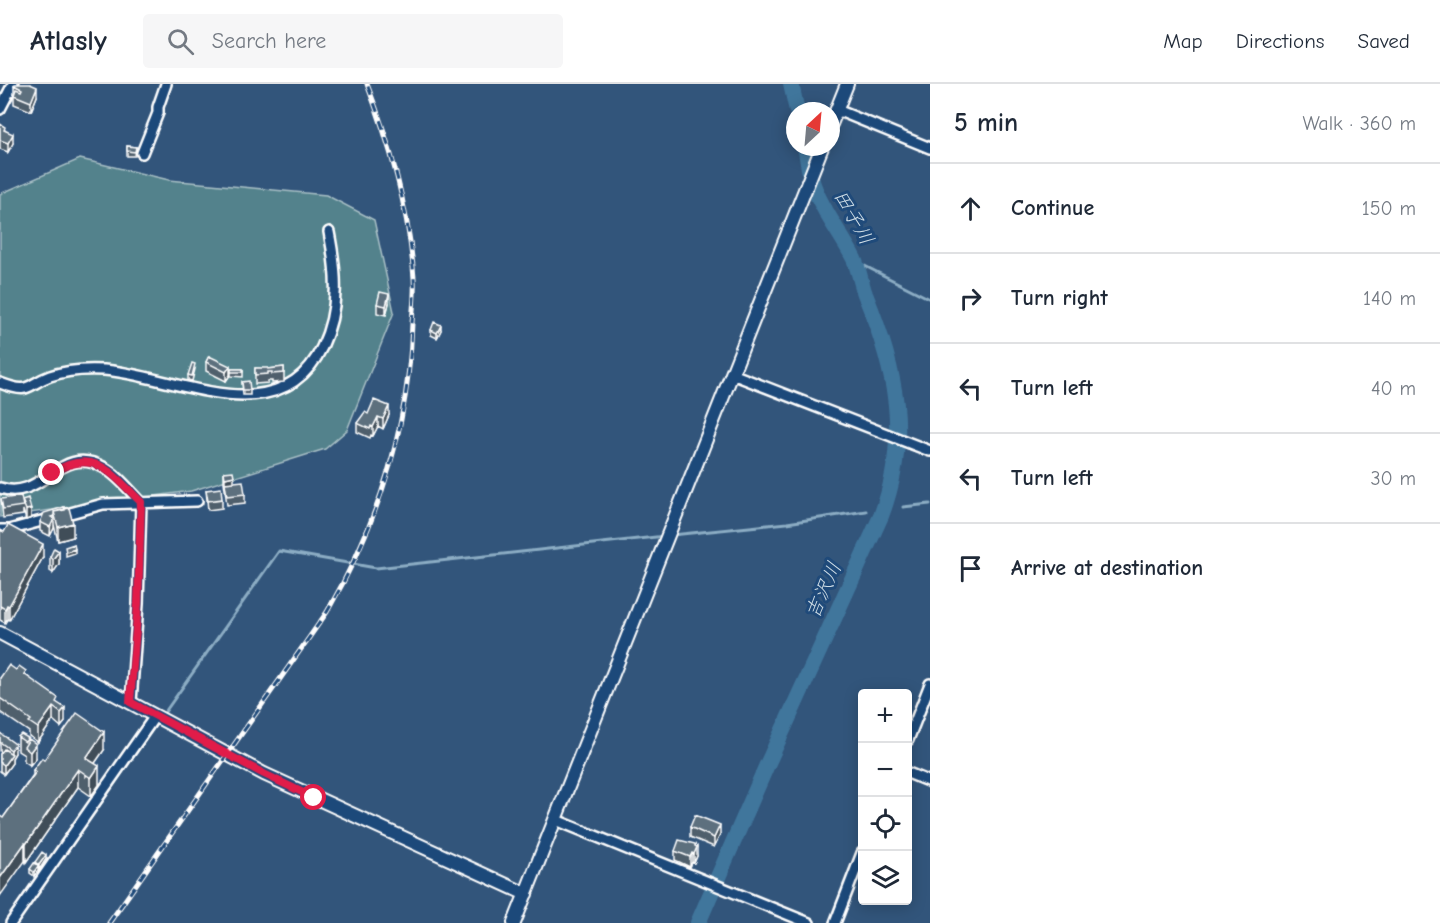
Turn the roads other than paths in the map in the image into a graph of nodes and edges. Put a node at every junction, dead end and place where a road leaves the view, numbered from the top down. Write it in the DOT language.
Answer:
graph roads {
  1 [pos="13,84"];
  2 [pos="166,84"];
  3 [pos="847,84"];
  4 [pos="840,102"];
  5 [pos="0,109"];
  6 [pos="840,111"];
  7 [pos="930,148"];
  8 [pos="142,153"];
  9 [pos="818,156"];
  10 [pos="329,232"];
  11 [pos="732,374"];
  12 [pos="0,383"];
  13 [pos="930,451"];
  14 [pos="0,488"];
  15 [pos="197,501"];
  16 [pos="141,502"];
  17 [pos="0,530"];
  18 [pos="0,633"];
  19 [pos="930,684"];
  20 [pos="130,702"];
  21 [pos="155,716"];
  22 [pos="912,730"];
  23 [pos="912,775"];
  24 [pos="930,782"];
  25 [pos="556,820"];
  26 [pos="858,863"];
  27 [pos="526,894"];
  28 [pos="11,923"];
  29 [pos="514,923"];
  30 [pos="809,923"];
  31 [pos="835,923"];
  1 -- 5 [label="street"];
  2 -- 8 [label="street"];
  3 -- 4 [label="street"];
  6 -- 7 [label="street"];
  9 -- 11 [label="street"];
  10 -- 12 [label="street"];
  11 -- 13 [label="street"];
  11 -- 25 [label="street"];
  14 -- 16 [label="street"];
  15 -- 16 [label="street"];
  16 -- 17 [label="street"];
  16 -- 20 [label="street"];
  18 -- 20 [label="street"];
  19 -- 22 [label="street"];
  20 -- 21 [label="street"];
  21 -- 27 [label="street"];
  21 -- 28 [label="street"];
  23 -- 24 [label="street"];
  25 -- 27 [label="street"];
  25 -- 30 [label="street"];
  26 -- 31 [label="street"];
  27 -- 29 [label="street"];
}
